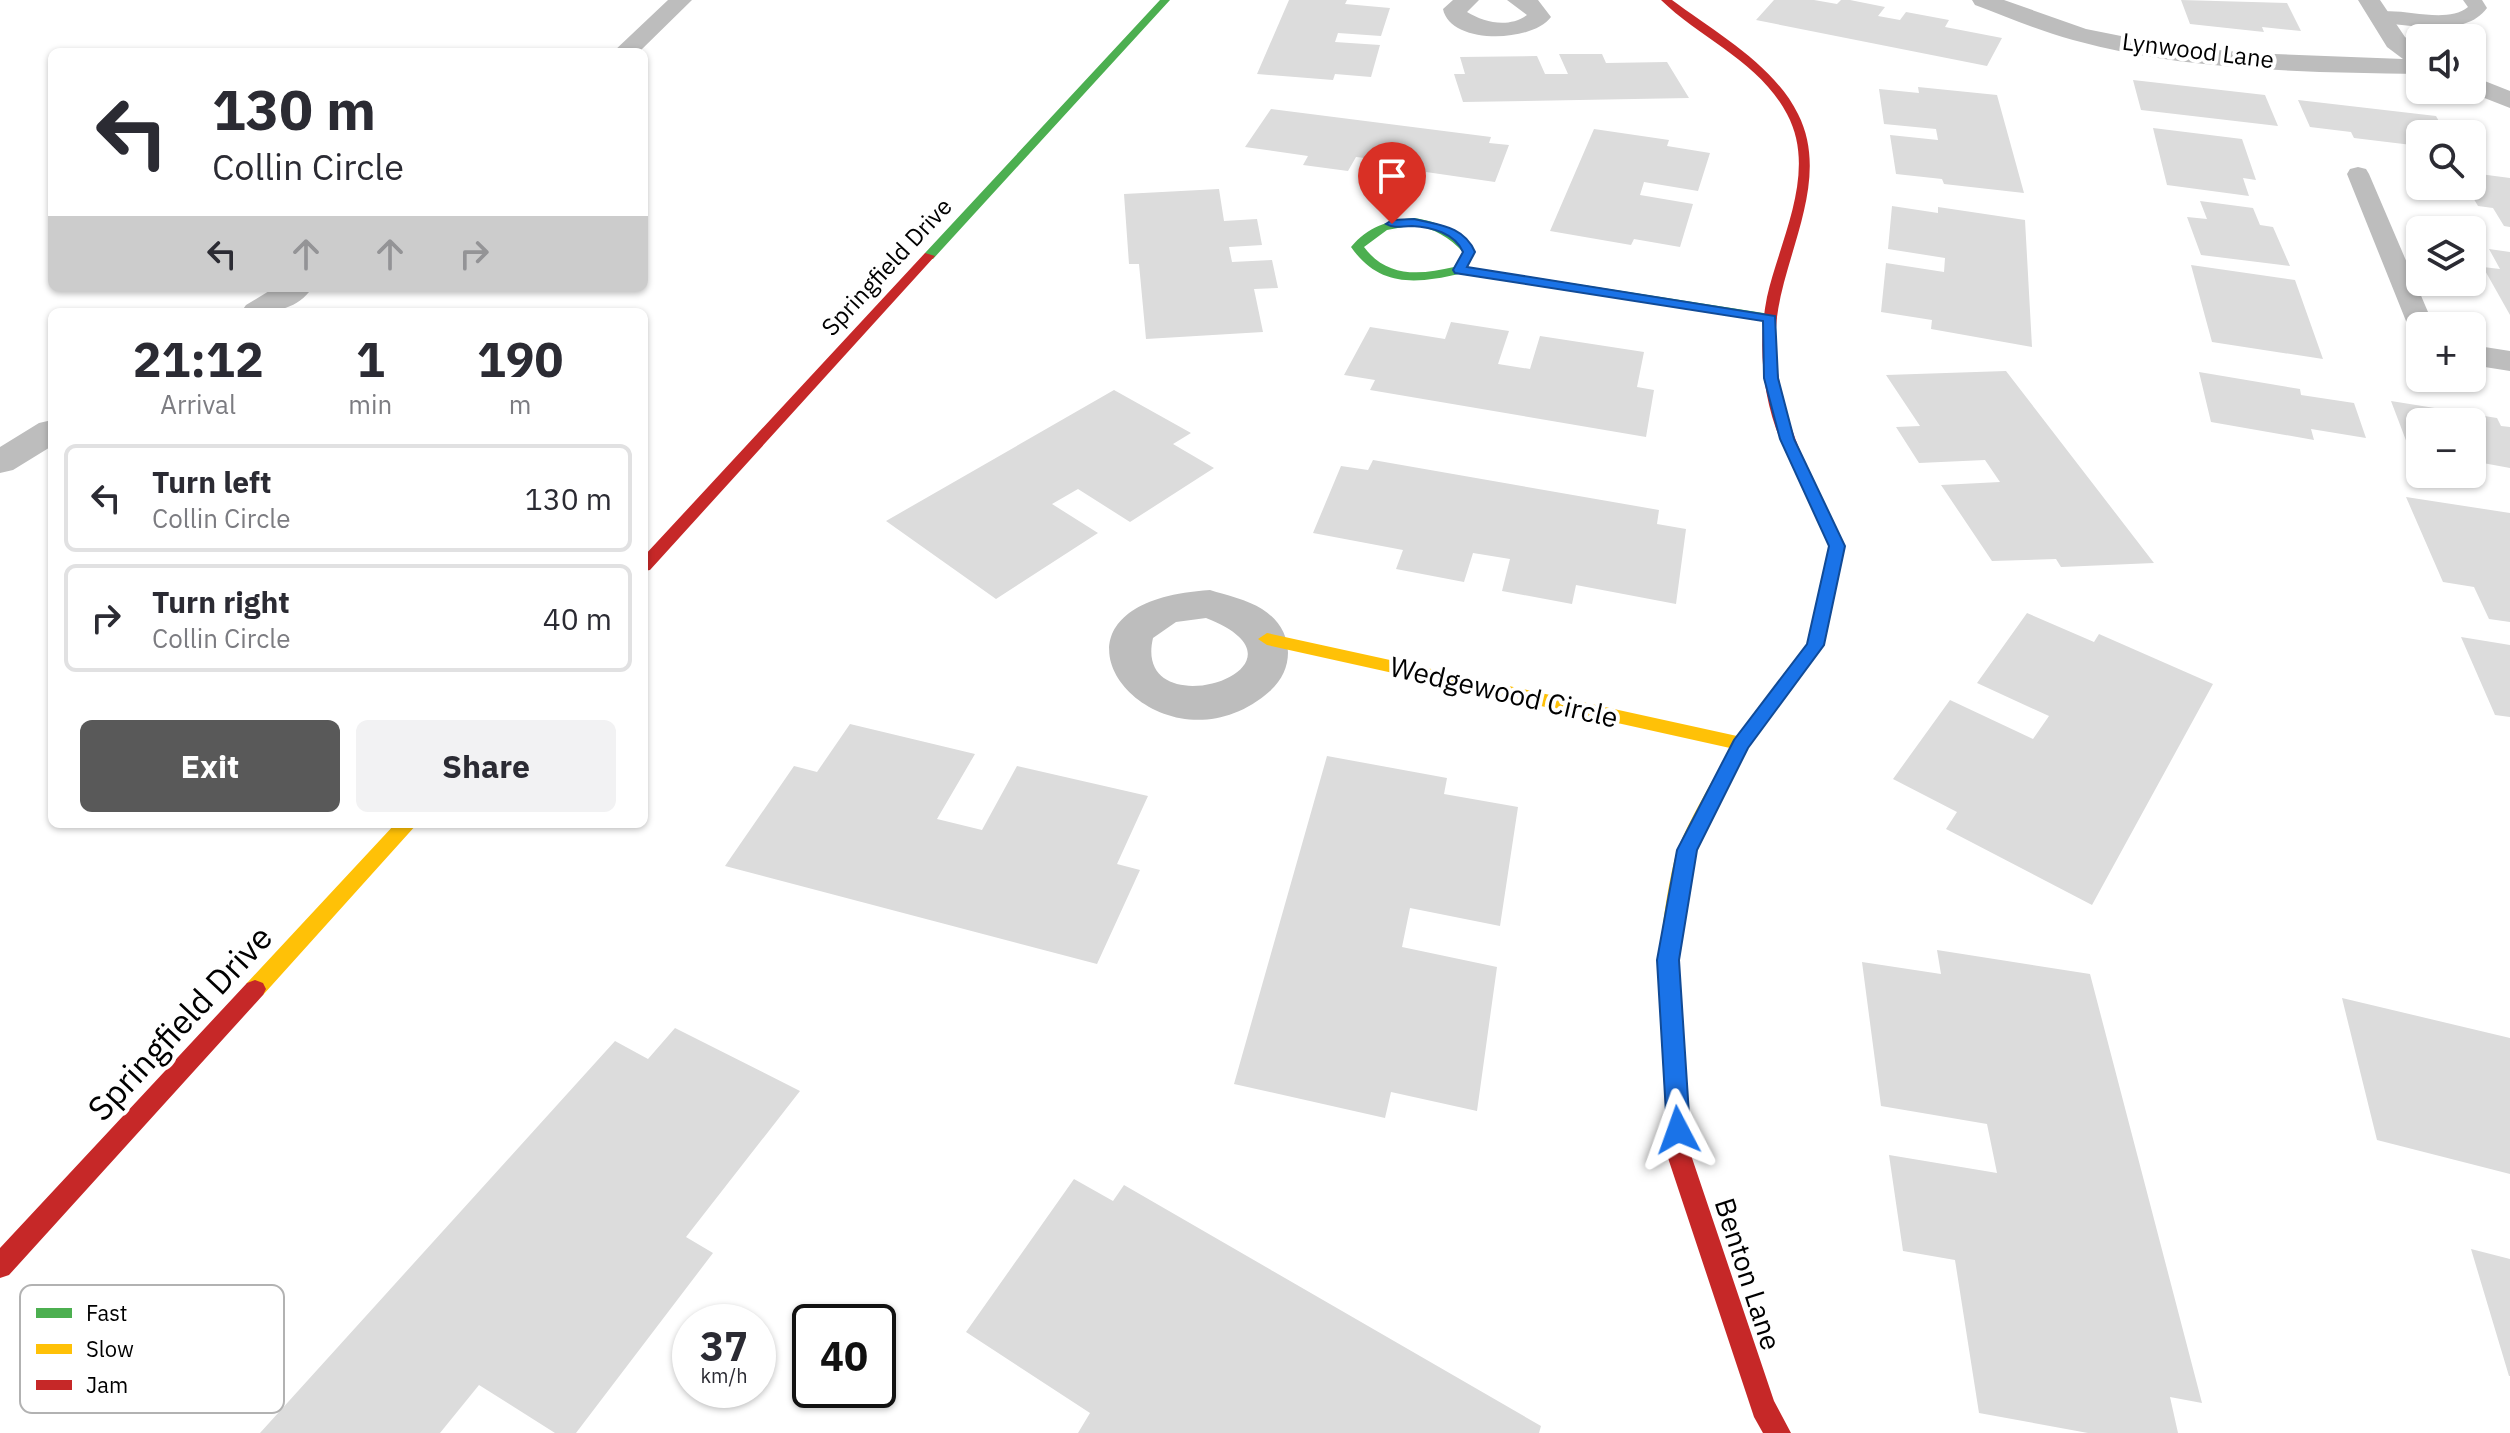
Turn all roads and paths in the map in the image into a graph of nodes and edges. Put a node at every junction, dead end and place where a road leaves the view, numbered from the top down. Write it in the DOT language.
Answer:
graph roads {
  1 [pos="681,0"];
  2 [pos="1165,0"];
  3 [pos="1468,0"];
  4 [pos="1518,0"];
  5 [pos="1666,0"];
  6 [pos="1983,0"];
  7 [pos="2472,0"];
  8 [pos="2374,8"];
  9 [pos="629,48"];
  10 [pos="2406,50"];
  11 [pos="2406,67"];
  12 [pos="2486,90"];
  13 [pos="2510,100"];
  14 [pos="2358,174"];
  15 [pos="1459,270"];
  16 [pos="290,292"];
  17 [pos="264,308"];
  18 [pos="2415,312"];
  19 [pos="1770,318"];
  20 [pos="2486,357"];
  21 [pos="2510,361"];
  22 [pos="48,433"];
  23 [pos="0,462"];
  24 [pos="648,562"];
  25 [pos="1267,639"];
  26 [pos="1741,744"];
  27 [pos="403,828"];
  28 [pos="0,1266"];
  29 [pos="1778,1433"];
  1 -- 9 [label="street"];
  2 -- 24 [label="street, Springfield Drive"];
  3 -- 4 [label="street"];
  5 -- 19 [label="street, Benton Lane"];
  6 -- 11 [label="street, Lynwood Lane"];
  7 -- 8 [label="lane"];
  8 -- 10 [label="street"];
  12 -- 13 [label="street"];
  14 -- 18 [label="lane"];
  15 -- 15 [label="street"];
  15 -- 19 [label="street"];
  16 -- 17 [label="street"];
  19 -- 26 [label="street, Benton Lane"];
  20 -- 21 [label="street"];
  22 -- 23 [label="street"];
  25 -- 26 [label="street, Wedgewood Circle"];
  26 -- 29 [label="street, Benton Lane"];
  27 -- 28 [label="street, Springfield Drive"];
}
